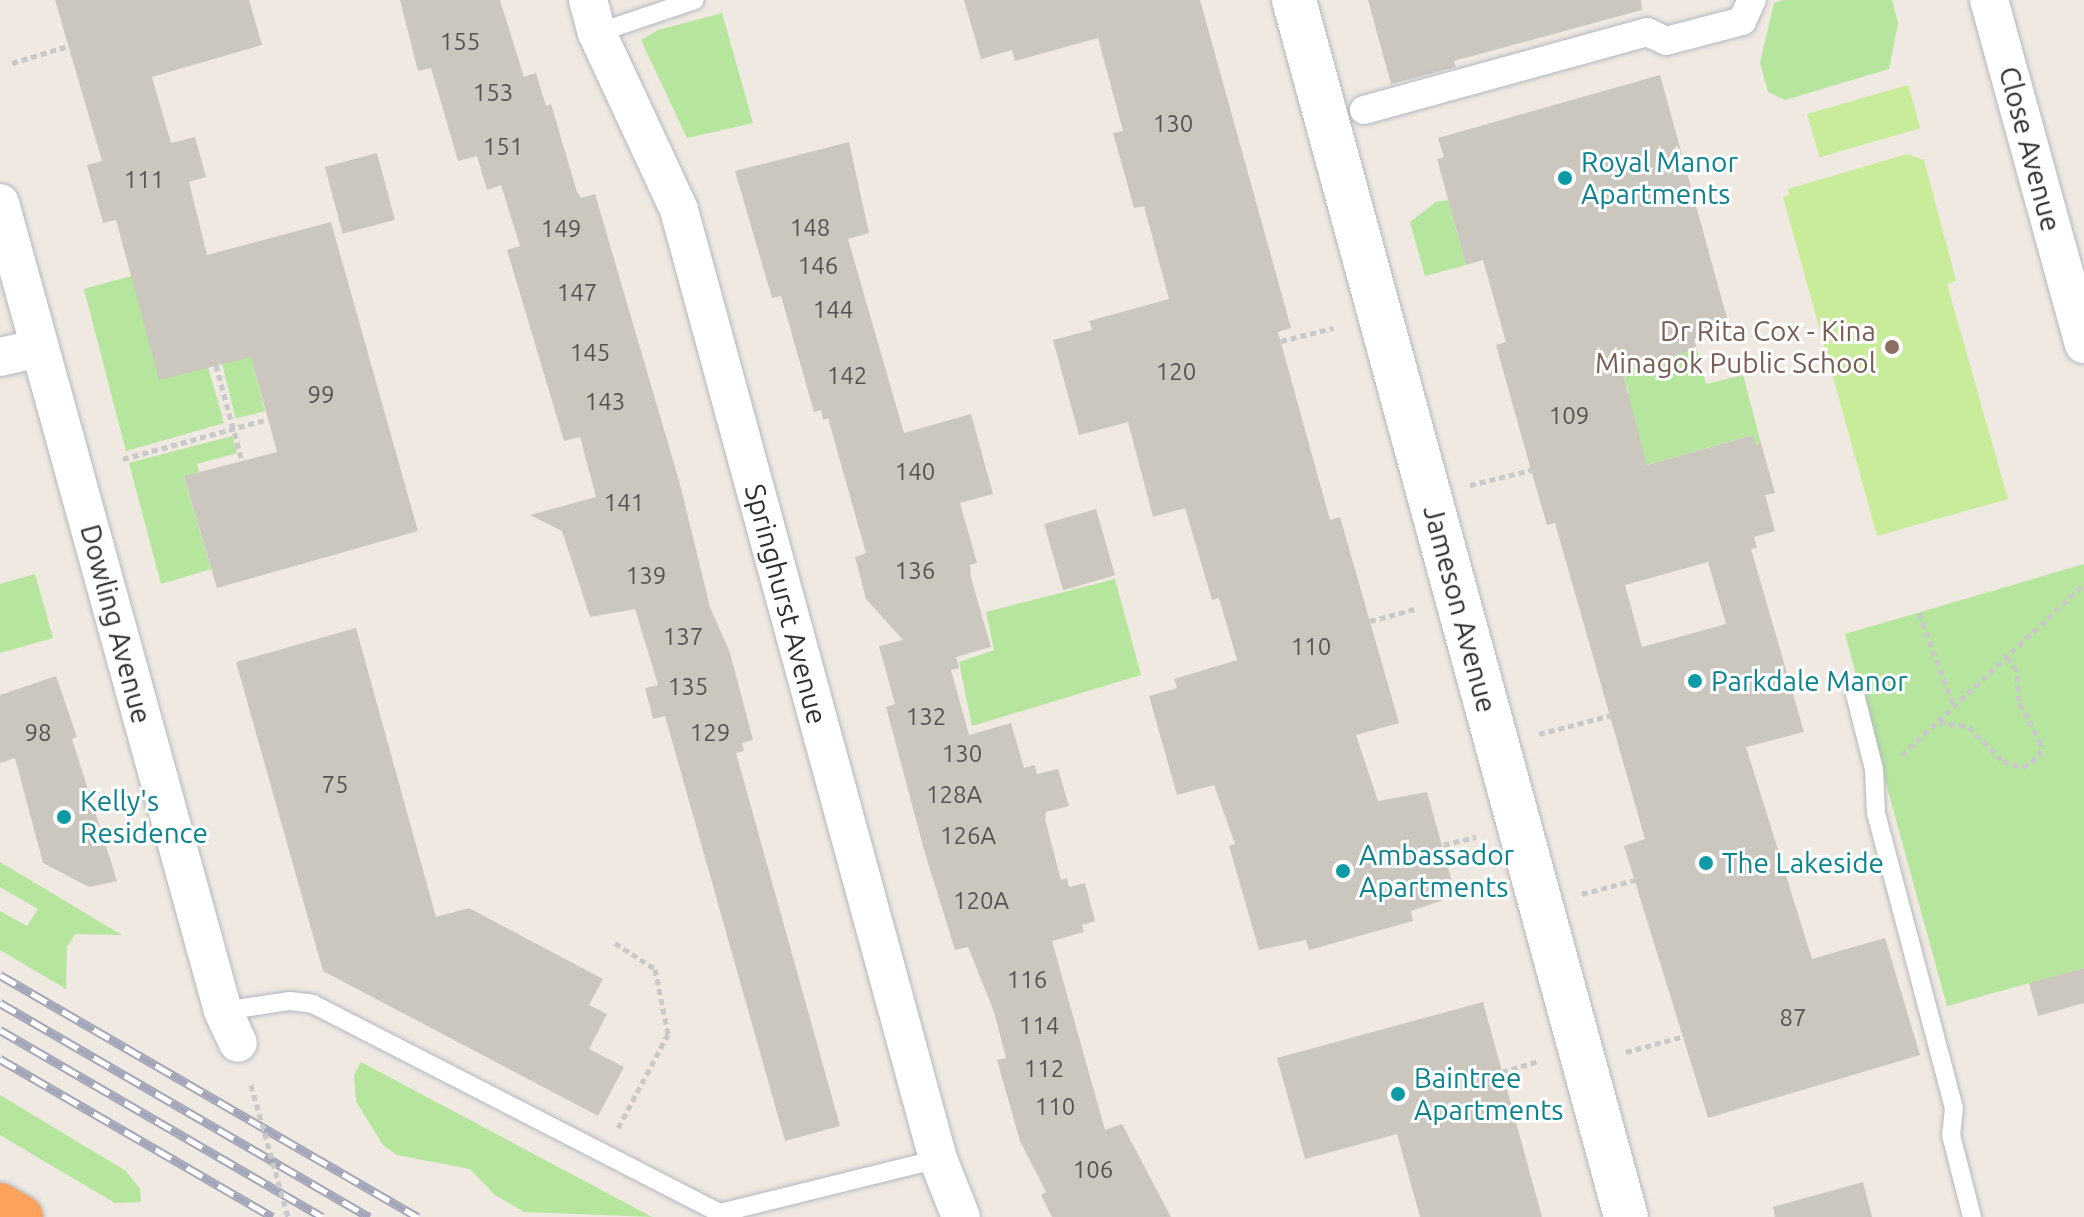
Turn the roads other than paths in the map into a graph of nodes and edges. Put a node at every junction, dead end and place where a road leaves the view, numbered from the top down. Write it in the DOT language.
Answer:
graph roads {
  1 [pos="695,0"];
  2 [pos="1294,0"];
  3 [pos="1752,0"];
  4 [pos="1989,0"];
  5 [pos="593,16"];
  6 [pos="1364,110"];
  7 [pos="0,203"];
  8 [pos="2084,344"];
  9 [pos="39,348"];
  10 [pos="0,357"];
  11 [pos="1854,690"];
  12 [pos="231,1027"];
  13 [pos="938,1159"];
  14 [pos="0,1205"];
  15 [pos="21,1217"];
  16 [pos="961,1217"];
  17 [pos="1626,1217"];
  18 [pos="1972,1217"];
  1 -- 5 [label="lane"];
  2 -- 17 [label="street, Jameson Avenue"];
  3 -- 6 [label="street"];
  4 -- 8 [label="street, Close Avenue"];
  5 -- 13 [label="street, Springhurst Avenue"];
  7 -- 9 [label="street, Dowling Avenue"];
  9 -- 10 [label="street"];
  9 -- 12 [label="street, Dowling Avenue"];
  11 -- 18 [label="lane"];
  12 -- 13 [label="lane"];
  13 -- 16 [label="street, Springhurst Avenue"];
  14 -- 15 [label="highway"];
}
